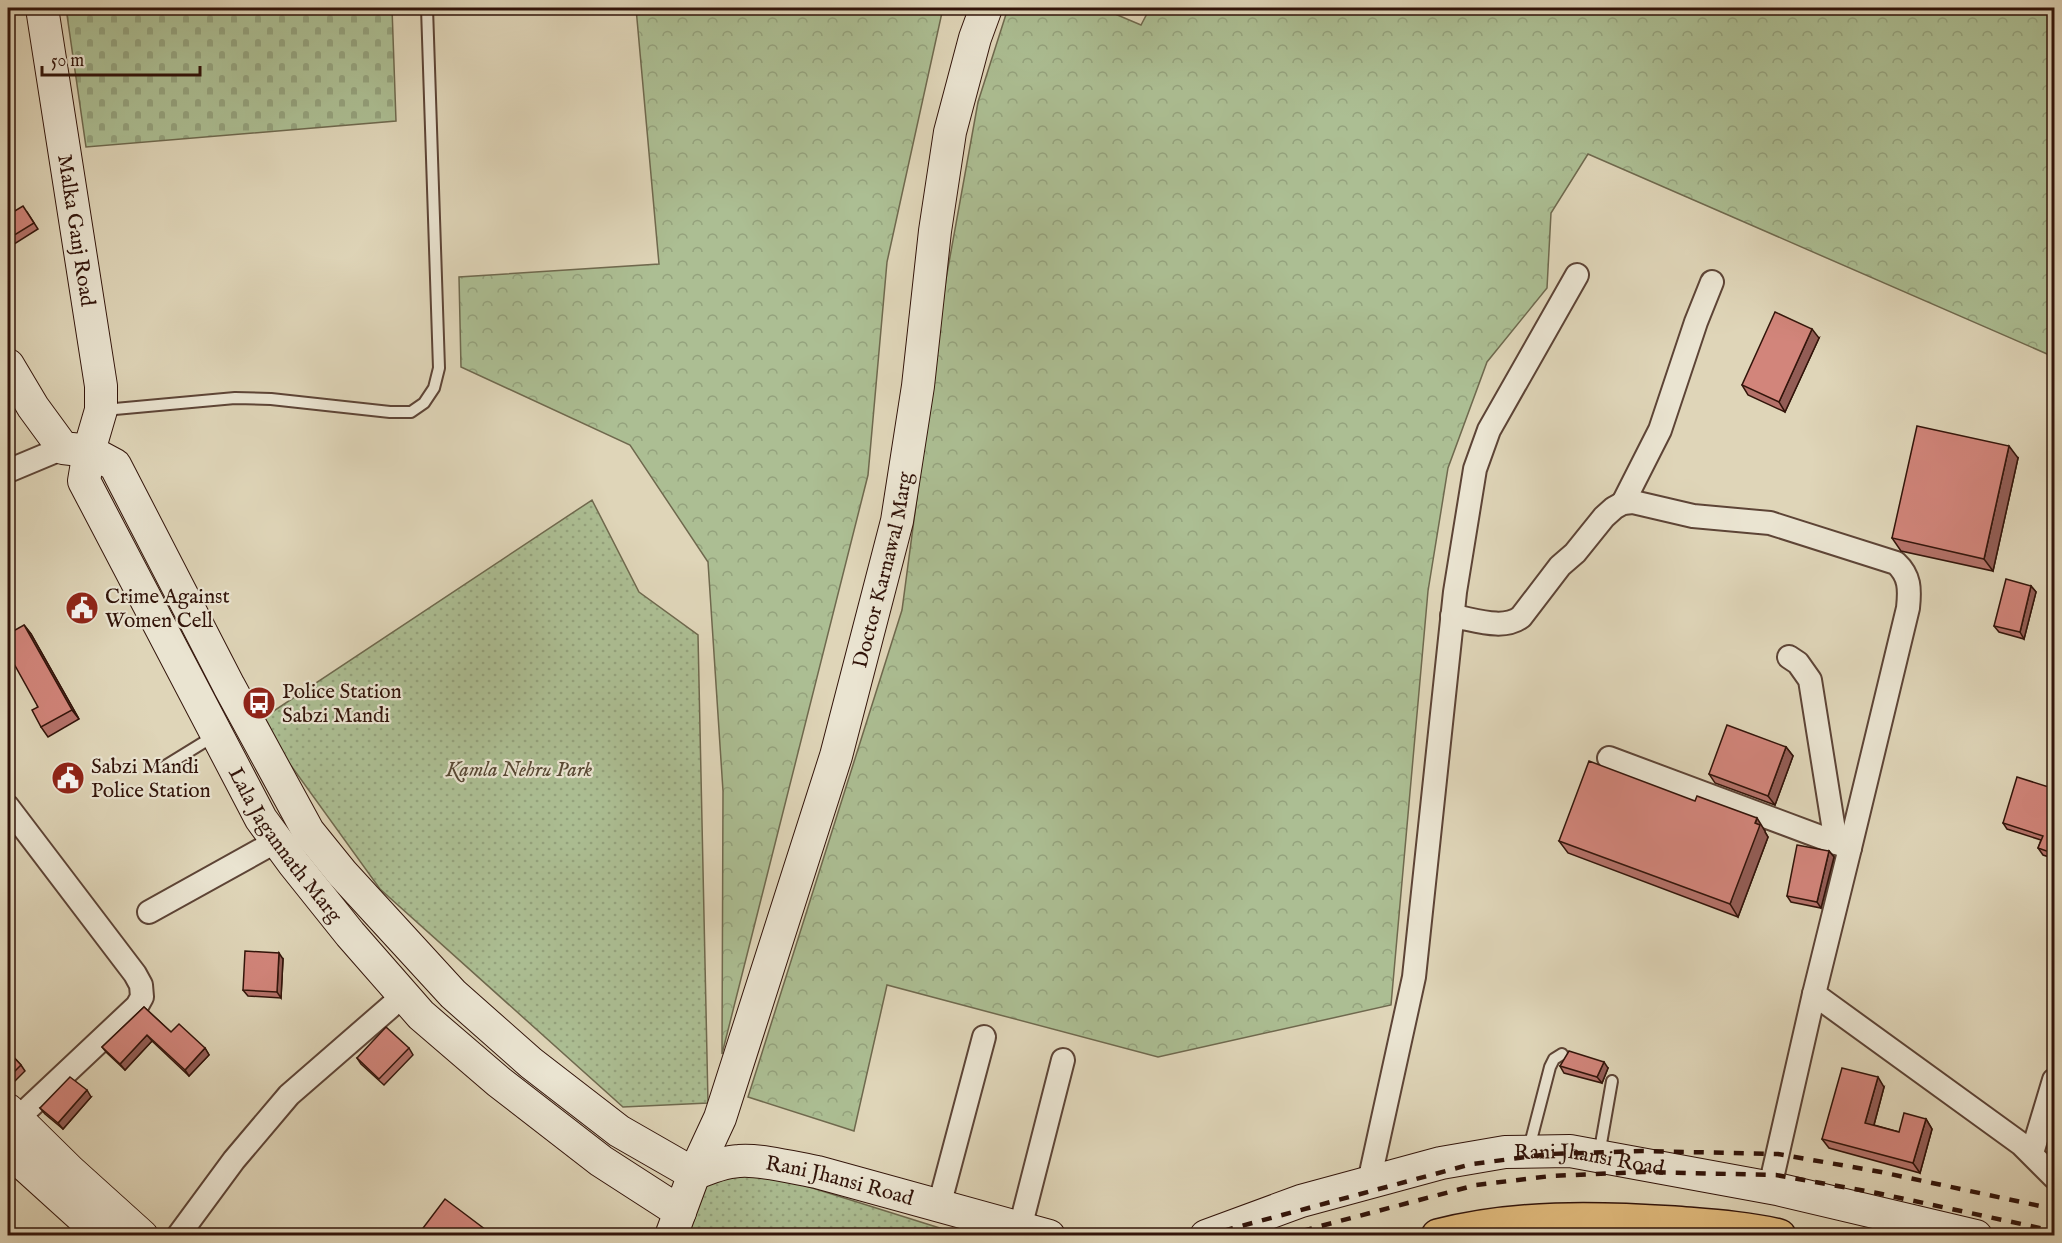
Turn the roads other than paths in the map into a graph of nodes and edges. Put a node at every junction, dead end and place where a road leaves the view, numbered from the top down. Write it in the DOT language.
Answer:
graph roads {
  1 [pos="42,8"];
  2 [pos="427,8"];
  3 [pos="986,8"];
  4 [pos="1577,275"];
  5 [pos="1712,282"];
  6 [pos="8,365"];
  7 [pos="101,410"];
  8 [pos="76,449"];
  9 [pos="8,471"];
  10 [pos="1623,503"];
  11 [pos="1452,616"];
  12 [pos="1789,657"];
  13 [pos="217,734"];
  14 [pos="1609,758"];
  15 [pos="162,768"];
  16 [pos="8,807"];
  17 [pos="318,844"];
  18 [pos="1843,846"];
  19 [pos="285,853"];
  20 [pos="149,912"];
  21 [pos="1814,994"];
  22 [pos="404,995"];
  23 [pos="984,1037"];
  24 [pos="1562,1054"];
  25 [pos="1063,1060"];
  26 [pos="2055,1080"];
  27 [pos="1612,1081"];
  28 [pos="13,1114"];
  29 [pos="720,1118"];
  30 [pos="8,1149"];
  31 [pos="1528,1152"];
  32 [pos="2031,1153"];
  33 [pos="1599,1156"];
  34 [pos="741,1160"];
  35 [pos="694,1174"];
  36 [pos="2055,1177"];
  37 [pos="1369,1182"];
  38 [pos="1770,1187"];
  39 [pos="939,1206"];
  40 [pos="675,1224"];
  41 [pos="1035,1232"];
  42 [pos="1226,1232"];
  43 [pos="103,1236"];
  44 [pos="142,1236"];
  45 [pos="178,1236"];
  46 [pos="1438,1236"];
  47 [pos="1779,1236"];
  48 [pos="1976,1236"];
  1 -- 7 [label="main road, Malka Ganj Road"];
  2 -- 7 [label="lane"];
  3 -- 29 [label="main road, Doctor Karnawal Marg"];
  4 -- 11 [label="street"];
  5 -- 10 [label="street"];
  6 -- 8 [label="main road"];
  7 -- 8 [label="main road, Malka Ganj Road"];
  8 -- 9 [label="street"];
  8 -- 13 [label="main road, Lala Jagannath Marg"];
  8 -- 17 [label="main road, Lala Jagannath Marg"];
  10 -- 11 [label="street"];
  10 -- 18 [label="street"];
  11 -- 37 [label="street"];
  12 -- 18 [label="street"];
  13 -- 15 [label="lane"];
  13 -- 19 [label="main road, Lala Jagannath Marg"];
  14 -- 18 [label="street"];
  16 -- 28 [label="street"];
  17 -- 19 [label="main road"];
  17 -- 35 [label="main road, Lala Jagannath Marg"];
  18 -- 21 [label="street"];
  19 -- 20 [label="street"];
  19 -- 22 [label="main road, Lala Jagannath Marg"];
  21 -- 32 [label="street"];
  21 -- 38 [label="street"];
  22 -- 40 [label="main road, Lala Jagannath Marg"];
  22 -- 45 [label="street"];
  23 -- 39 [label="street"];
  24 -- 31 [label="lane"];
  25 -- 41 [label="street"];
  26 -- 32 [label="street"];
  27 -- 33 [label="lane"];
  28 -- 44 [label="main road"];
  29 -- 34 [label="main road"];
  29 -- 35 [label="main road, Doctor Karnawal Marg"];
  30 -- 43 [label="main road"];
  31 -- 33 [label="main road, Rani Jhansi Road"];
  31 -- 37 [label="main road, Rani Jhansi Road"];
  32 -- 36 [label="street"];
  33 -- 38 [label="main road, Rani Jhansi Road"];
  34 -- 35 [label="main road, Rani Jhansi Road"];
  34 -- 39 [label="main road, Rani Jhansi Road"];
  35 -- 40 [label="main road"];
  37 -- 42 [label="main road, Rani Jhansi Road"];
  38 -- 48 [label="main road, Rani Jhansi Road"];
  39 -- 41 [label="main road, Rani Jhansi Road"];
  46 -- 47 [label="main road"];
}
